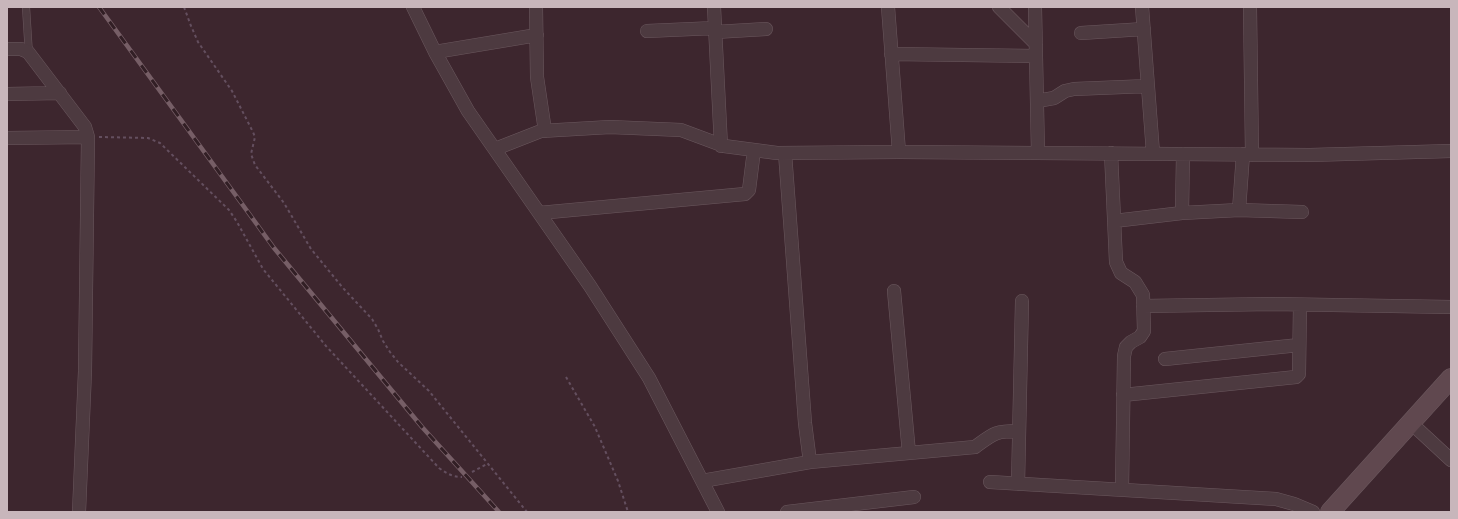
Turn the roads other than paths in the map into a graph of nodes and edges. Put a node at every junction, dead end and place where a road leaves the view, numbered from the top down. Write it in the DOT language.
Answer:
graph roads {
  1 [pos="26,7"];
  2 [pos="413,7"];
  3 [pos="536,7"];
  4 [pos="714,7"];
  5 [pos="888,7"];
  6 [pos="999,7"];
  7 [pos="1035,7"];
  8 [pos="1142,7"];
  9 [pos="1250,7"];
  10 [pos="766,29"];
  11 [pos="1144,29"];
  12 [pos="715,30"];
  13 [pos="647,31"];
  14 [pos="1081,33"];
  15 [pos="536,35"];
  16 [pos="7,49"];
  17 [pos="1036,50"];
  18 [pos="435,52"];
  19 [pos="891,54"];
  20 [pos="29,55"];
  21 [pos="1148,86"];
  22 [pos="60,93"];
  23 [pos="7,94"];
  24 [pos="1037,101"];
  25 [pos="545,131"];
  26 [pos="88,136"];
  27 [pos="7,138"];
  28 [pos="721,146"];
  29 [pos="495,149"];
  30 [pos="754,150"];
  31 [pos="1451,151"];
  32 [pos="899,152"];
  33 [pos="785,153"];
  34 [pos="1038,153"];
  35 [pos="1111,153"];
  36 [pos="1153,153"];
  37 [pos="1183,154"];
  38 [pos="1247,154"];
  39 [pos="1238,210"];
  40 [pos="1302,212"];
  41 [pos="539,213"];
  42 [pos="1182,213"];
  43 [pos="1114,221"];
  44 [pos="894,291"];
  45 [pos="1022,301"];
  46 [pos="1300,305"];
  47 [pos="1143,306"];
  48 [pos="1451,307"];
  49 [pos="1299,345"];
  50 [pos="1165,359"];
  51 [pos="1451,378"];
  52 [pos="1123,395"];
  53 [pos="1411,423"];
  54 [pos="1019,431"];
  55 [pos="909,453"];
  56 [pos="1451,460"];
  57 [pos="810,462"];
  58 [pos="702,481"];
  59 [pos="990,482"];
  60 [pos="1018,484"];
  61 [pos="1122,490"];
  62 [pos="914,497"];
  63 [pos="79,512"];
  64 [pos="718,512"];
  65 [pos="791,512"];
  66 [pos="1313,512"];
  67 [pos="1330,512"];
  1 -- 20 [label="lane"];
  2 -- 18 [label="street"];
  3 -- 15 [label="street"];
  4 -- 12 [label="street"];
  5 -- 19 [label="street"];
  6 -- 17 [label="street"];
  7 -- 17 [label="street"];
  8 -- 11 [label="street"];
  9 -- 38 [label="street"];
  10 -- 12 [label="street"];
  11 -- 14 [label="street"];
  11 -- 21 [label="street"];
  12 -- 13 [label="street"];
  12 -- 28 [label="street"];
  15 -- 18 [label="street"];
  15 -- 25 [label="street"];
  16 -- 20 [label="street"];
  17 -- 19 [label="street"];
  17 -- 24 [label="street"];
  18 -- 29 [label="street"];
  19 -- 32 [label="street"];
  20 -- 22 [label="street"];
  21 -- 24 [label="street"];
  21 -- 36 [label="street"];
  22 -- 23 [label="street"];
  22 -- 26 [label="street"];
  24 -- 34 [label="street"];
  25 -- 28 [label="street"];
  25 -- 29 [label="street"];
  26 -- 27 [label="street"];
  26 -- 63 [label="street"];
  28 -- 30 [label="street"];
  29 -- 41 [label="street"];
  30 -- 33 [label="street"];
  30 -- 41 [label="street"];
  31 -- 38 [label="street"];
  32 -- 33 [label="street"];
  32 -- 34 [label="street"];
  33 -- 57 [label="street"];
  34 -- 35 [label="street"];
  35 -- 36 [label="street"];
  35 -- 43 [label="street"];
  36 -- 37 [label="street"];
  37 -- 38 [label="street"];
  37 -- 42 [label="street"];
  38 -- 39 [label="street"];
  39 -- 40 [label="street"];
  39 -- 42 [label="street"];
  41 -- 58 [label="street"];
  42 -- 43 [label="street"];
  43 -- 47 [label="street"];
  44 -- 55 [label="street"];
  45 -- 54 [label="street"];
  46 -- 47 [label="street"];
  46 -- 48 [label="street"];
  46 -- 49 [label="street"];
  47 -- 52 [label="street"];
  49 -- 50 [label="street"];
  49 -- 52 [label="street"];
  51 -- 53 [label="main road"];
  52 -- 61 [label="street"];
  53 -- 56 [label="street"];
  53 -- 67 [label="main road"];
  54 -- 55 [label="street"];
  54 -- 60 [label="street"];
  55 -- 57 [label="street"];
  57 -- 58 [label="street"];
  58 -- 64 [label="street"];
  59 -- 60 [label="street"];
  60 -- 61 [label="street"];
  61 -- 66 [label="street"];
  62 -- 65 [label="street"];
}
